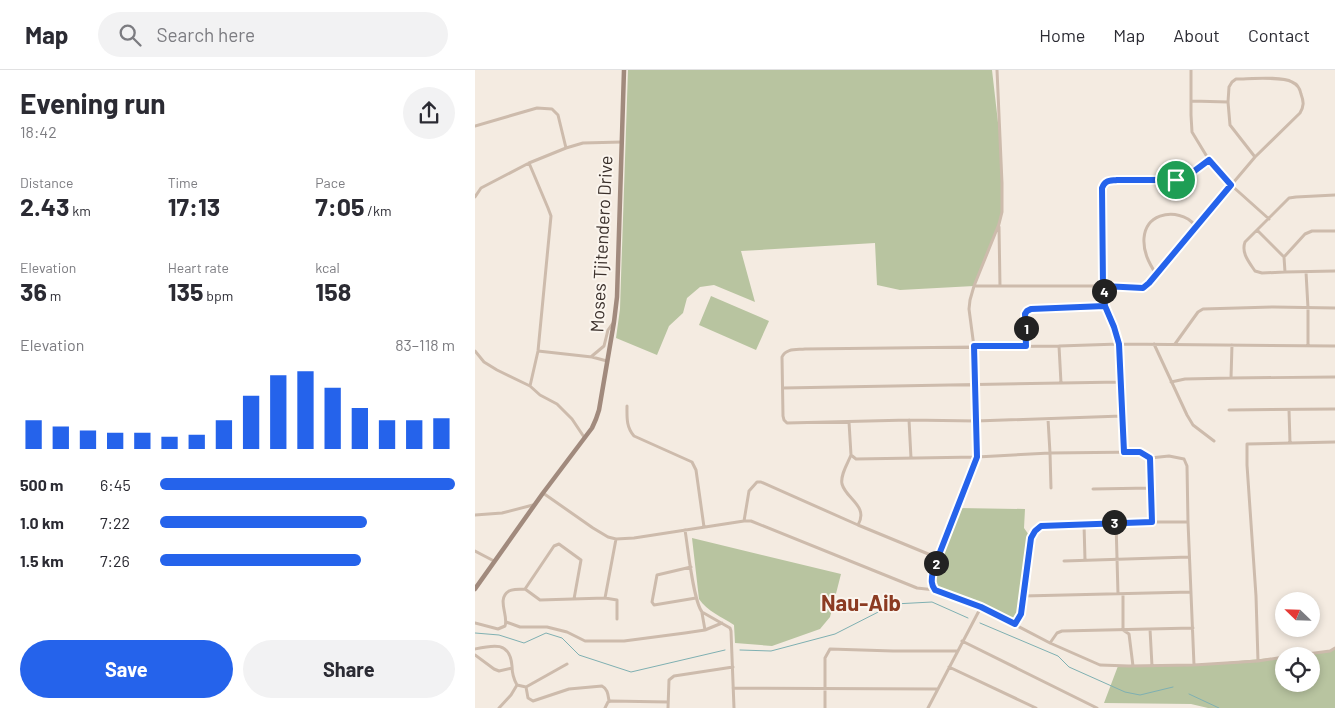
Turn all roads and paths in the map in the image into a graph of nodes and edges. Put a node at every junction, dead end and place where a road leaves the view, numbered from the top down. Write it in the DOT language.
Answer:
graph roads {
  1 [pos="625,70"];
  2 [pos="997,70"];
  3 [pos="1191,70"];
  4 [pos="1191,102"];
  5 [pos="1228,102"];
  6 [pos="475,126"];
  7 [pos="622,142"];
  8 [pos="566,148"];
  9 [pos="1255,158"];
  10 [pos="1209,160"];
  11 [pos="529,163"];
  12 [pos="1231,185"];
  13 [pos="1335,195"];
  14 [pos="475,197"];
  15 [pos="1269,219"];
  16 [pos="999,224"];
  17 [pos="1197,227"];
  18 [pos="1257,230"];
  19 [pos="1335,231"];
  20 [pos="1284,256"];
  21 [pos="1335,271"];
  22 [pos="1285,272"];
  23 [pos="1305,272"];
  24 [pos="1156,274"];
  25 [pos="974,286"];
  26 [pos="1000,286"];
  27 [pos="1103,286"];
  28 [pos="1105,306"];
  29 [pos="1308,308"];
  30 [pos="1335,308"];
  31 [pos="614,322"];
  32 [pos="1119,344"];
  33 [pos="1154,344"];
  34 [pos="1175,345"];
  35 [pos="1232,345"];
  36 [pos="974,346"];
  37 [pos="1026,346"];
  38 [pos="1059,346"];
  39 [pos="1308,346"];
  40 [pos="1335,346"];
  41 [pos="475,351"];
  42 [pos="538,351"];
  43 [pos="592,357"];
  44 [pos="607,361"];
  45 [pos="1335,377"];
  46 [pos="1231,378"];
  47 [pos="1121,382"];
  48 [pos="1171,382"];
  49 [pos="1061,383"];
  50 [pos="975,385"];
  51 [pos="530,386"];
  52 [pos="783,388"];
  53 [pos="627,406"];
  54 [pos="1335,409"];
  55 [pos="1229,410"];
  56 [pos="1289,410"];
  57 [pos="1122,416"];
  58 [pos="1047,419"];
  59 [pos="909,420"];
  60 [pos="976,421"];
  61 [pos="849,422"];
  62 [pos="584,437"];
  63 [pos="1214,440"];
  64 [pos="1335,442"];
  65 [pos="1290,443"];
  66 [pos="1124,452"];
  67 [pos="1050,453"];
  68 [pos="851,454"];
  69 [pos="977,457"];
  70 [pos="911,458"];
  71 [pos="1150,458"];
  72 [pos="1051,488"];
  73 [pos="1151,488"];
  74 [pos="1093,489"];
  75 [pos="543,493"];
  76 [pos="535,505"];
  77 [pos="475,515"];
  78 [pos="744,521"];
  79 [pos="1116,522"];
  80 [pos="1152,522"];
  81 [pos="1188,522"];
  82 [pos="1084,524"];
  83 [pos="858,525"];
  84 [pos="704,527"];
  85 [pos="685,530"];
  86 [pos="616,539"];
  87 [pos="475,551"];
  88 [pos="1189,557"];
  89 [pos="938,558"];
  90 [pos="1117,559"];
  91 [pos="1085,560"];
  92 [pos="495,561"];
  93 [pos="1064,561"];
  94 [pos="691,567"];
  95 [pos="475,589"];
  96 [pos="525,589"];
  97 [pos="935,590"];
  98 [pos="1191,592"];
  99 [pos="1118,594"];
  100 [pos="1123,594"];
  101 [pos="1023,596"];
  102 [pos="605,598"];
  103 [pos="696,598"];
  104 [pos="574,599"];
  105 [pos="981,607"];
  106 [pos="702,612"];
  107 [pos="617,619"];
  108 [pos="507,622"];
  109 [pos="475,623"];
  110 [pos="722,623"];
  111 [pos="1015,624"];
  112 [pos="1193,628"];
  113 [pos="1150,629"];
  114 [pos="705,630"];
  115 [pos="1123,630"];
  116 [pos="962,641"];
  117 [pos="1050,643"];
  118 [pos="1335,648"];
  119 [pos="475,649"];
  120 [pos="957,651"];
  121 [pos="1320,652"];
  122 [pos="475,655"];
  123 [pos="1275,659"];
  124 [pos="1258,661"];
  125 [pos="567,664"];
  126 [pos="1194,664"];
  127 [pos="1133,666"];
  128 [pos="1152,666"];
  129 [pos="733,667"];
  130 [pos="949,667"];
  131 [pos="512,668"];
  132 [pos="517,685"];
  133 [pos="526,687"];
  134 [pos="733,688"];
  135 [pos="825,688"];
  136 [pos="938,689"];
  137 [pos="609,702"];
  138 [pos="668,702"];
  139 [pos="499,708"];
  140 [pos="605,708"];
  141 [pos="668,708"];
  142 [pos="733,708"];
  143 [pos="825,708"];
  144 [pos="929,708"];
  145 [pos="1036,708"];
  146 [pos="1097,708"];
  1 -- 7 [label="street, Moses Tjitendero Drive"];
  2 -- 16 [label="street"];
  3 -- 4 [label="street"];
  4 -- 5 [label="street"];
  4 -- 10 [label="street"];
  5 -- 9 [label="street"];
  5 -- 9 [label="street"];
  6 -- 8 [label="street"];
  7 -- 8 [label="street"];
  7 -- 31 [label="street, Moses Tjitendero Drive"];
  8 -- 11 [label="street"];
  9 -- 12 [label="street"];
  10 -- 12 [label="street"];
  10 -- 27 [label="street"];
  11 -- 14 [label="street"];
  11 -- 42 [label="street"];
  12 -- 15 [label="street"];
  12 -- 17 [label="street"];
  13 -- 15 [label="street"];
  15 -- 18 [label="street"];
  16 -- 25 [label="street"];
  16 -- 26 [label="street"];
  17 -- 24 [label="street"];
  17 -- 24 [label="street"];
  18 -- 20 [label="street"];
  18 -- 22 [label="street"];
  19 -- 20 [label="street"];
  20 -- 22 [label="street"];
  21 -- 23 [label="street"];
  22 -- 23 [label="street"];
  23 -- 29 [label="street"];
  24 -- 27 [label="street"];
  25 -- 26 [label="street"];
  25 -- 36 [label="street"];
  26 -- 27 [label="street"];
  27 -- 28 [label="street"];
  28 -- 32 [label="street"];
  28 -- 37 [label="street"];
  29 -- 30 [label="street"];
  29 -- 34 [label="street"];
  29 -- 39 [label="street"];
  31 -- 43 [label="street"];
  31 -- 44 [label="street, Moses Tjitendero Drive"];
  32 -- 33 [label="street"];
  32 -- 38 [label="street"];
  32 -- 47 [label="street"];
  33 -- 34 [label="street"];
  33 -- 48 [label="street"];
  34 -- 35 [label="street"];
  35 -- 39 [label="street"];
  35 -- 46 [label="street"];
  36 -- 37 [label="street"];
  36 -- 50 [label="street"];
  36 -- 52 [label="street"];
  37 -- 38 [label="street"];
  38 -- 49 [label="street"];
  39 -- 40 [label="street"];
  41 -- 51 [label="street"];
  42 -- 43 [label="street"];
  42 -- 51 [label="street"];
  43 -- 44 [label="street"];
  44 -- 62 [label="street, Moses Tjitendero Drive"];
  45 -- 46 [label="street"];
  46 -- 48 [label="street"];
  47 -- 49 [label="street"];
  47 -- 57 [label="street"];
  48 -- 63 [label="street"];
  49 -- 50 [label="street"];
  50 -- 52 [label="street"];
  50 -- 60 [label="street"];
  51 -- 62 [label="street"];
  52 -- 61 [label="street"];
  53 -- 84 [label="street"];
  54 -- 56 [label="street"];
  55 -- 56 [label="street"];
  56 -- 65 [label="street"];
  57 -- 58 [label="street"];
  57 -- 66 [label="street"];
  58 -- 60 [label="street"];
  58 -- 67 [label="street"];
  59 -- 60 [label="street"];
  59 -- 61 [label="street"];
  59 -- 70 [label="street"];
  60 -- 69 [label="street"];
  61 -- 68 [label="street"];
  62 -- 75 [label="street, Moses Tjitendero Drive"];
  64 -- 65 [label="street"];
  65 -- 124 [label="street"];
  66 -- 67 [label="street"];
  66 -- 71 [label="street"];
  67 -- 69 [label="street"];
  67 -- 72 [label="street"];
  68 -- 70 [label="street"];
  68 -- 83 [label="street"];
  69 -- 70 [label="street"];
  69 -- 89 [label="street"];
  71 -- 73 [label="street"];
  71 -- 81 [label="street"];
  73 -- 74 [label="street"];
  73 -- 80 [label="street"];
  75 -- 76 [label="street, Moses Tjitendero Drive"];
  75 -- 86 [label="street"];
  76 -- 77 [label="street"];
  76 -- 92 [label="street, Moses Tjitendero Drive"];
  78 -- 83 [label="street"];
  78 -- 84 [label="street"];
  78 -- 97 [label="street"];
  79 -- 80 [label="street"];
  79 -- 82 [label="street"];
  79 -- 90 [label="street"];
  80 -- 81 [label="street"];
  81 -- 88 [label="street"];
  82 -- 91 [label="street"];
  82 -- 101 [label="street"];
  83 -- 89 [label="street"];
  84 -- 85 [label="street"];
  85 -- 86 [label="street"];
  85 -- 94 [label="street"];
  86 -- 102 [label="street"];
  87 -- 92 [label="street"];
  88 -- 90 [label="street"];
  88 -- 98 [label="street"];
  89 -- 97 [label="street"];
  90 -- 91 [label="street"];
  90 -- 99 [label="street"];
  91 -- 93 [label="street"];
  92 -- 95 [label="street, Moses Tjitendero Drive"];
  94 -- 103 [label="street"];
  94 -- 103 [label="street"];
  96 -- 104 [label="street"];
  96 -- 104 [label="street"];
  96 -- 108 [label="street"];
  97 -- 105 [label="street"];
  98 -- 100 [label="street"];
  98 -- 112 [label="street"];
  99 -- 100 [label="street"];
  99 -- 101 [label="street"];
  100 -- 115 [label="street"];
  101 -- 111 [label="street"];
  102 -- 104 [label="street"];
  102 -- 107 [label="street"];
  103 -- 106 [label="street"];
  105 -- 111 [label="street"];
  105 -- 116 [label="street"];
  106 -- 110 [label="street"];
  106 -- 114 [label="street"];
  108 -- 109 [label="street"];
  108 -- 114 [label="street"];
  110 -- 114 [label="street"];
  110 -- 129 [label="street"];
  111 -- 117 [label="street"];
  112 -- 113 [label="street"];
  112 -- 126 [label="street"];
  113 -- 115 [label="street"];
  113 -- 128 [label="street"];
  115 -- 117 [label="street"];
  115 -- 127 [label="street"];
  116 -- 120 [label="street"];
  116 -- 146 [label="street"];
  117 -- 127 [label="street"];
  118 -- 121 [label="street"];
  119 -- 131 [label="street"];
  120 -- 130 [label="street"];
  120 -- 135 [label="street"];
  122 -- 131 [label="street"];
  123 -- 124 [label="street"];
  124 -- 126 [label="street"];
  125 -- 133 [label="street"];
  126 -- 128 [label="street"];
  127 -- 128 [label="street"];
  129 -- 134 [label="street"];
  129 -- 138 [label="street"];
  130 -- 136 [label="street"];
  130 -- 145 [label="street"];
  131 -- 132 [label="street"];
  132 -- 133 [label="street"];
  132 -- 139 [label="street"];
  133 -- 137 [label="street"];
  134 -- 135 [label="street"];
  134 -- 142 [label="street"];
  135 -- 136 [label="street"];
  135 -- 143 [label="street"];
  136 -- 144 [label="street"];
  137 -- 138 [label="street"];
  137 -- 140 [label="street"];
  138 -- 141 [label="street"];
}
